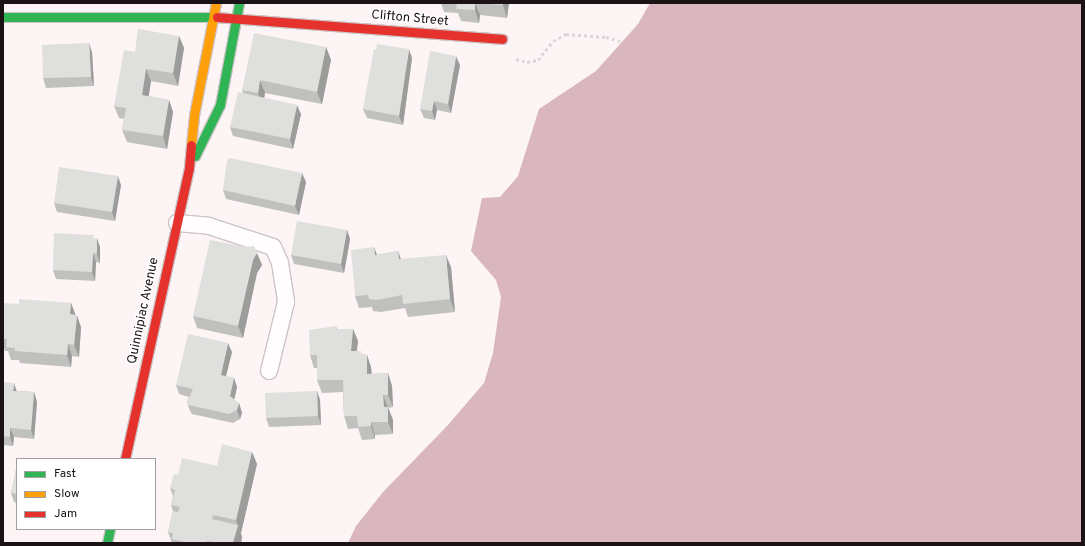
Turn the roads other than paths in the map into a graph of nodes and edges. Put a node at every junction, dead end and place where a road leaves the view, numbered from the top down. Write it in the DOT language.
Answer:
graph roads {
  1 [pos="216,3"];
  2 [pos="239,3"];
  3 [pos="3,17"];
  4 [pos="214,17"];
  5 [pos="238,19"];
  6 [pos="502,39"];
  7 [pos="189,168"];
  8 [pos="177,223"];
  9 [pos="269,371"];
  10 [pos="125,458"];
  11 [pos="110,530"];
  12 [pos="107,543"];
  1 -- 4 [label="main road, Quinnipiac Avenue"];
  2 -- 5 [label="main road, Quinnipiac Avenue"];
  3 -- 4 [label="main road, Clifton Street"];
  4 -- 5 [label="main road, Clifton Street"];
  4 -- 7 [label="main road, Quinnipiac Avenue"];
  5 -- 6 [label="main road, Clifton Street"];
  5 -- 7 [label="main road, Quinnipiac Avenue"];
  7 -- 8 [label="main road, Quinnipiac Avenue"];
  8 -- 9 [label="lane"];
  8 -- 10 [label="main road, Quinnipiac Avenue"];
  11 -- 12 [label="main road"];
}
